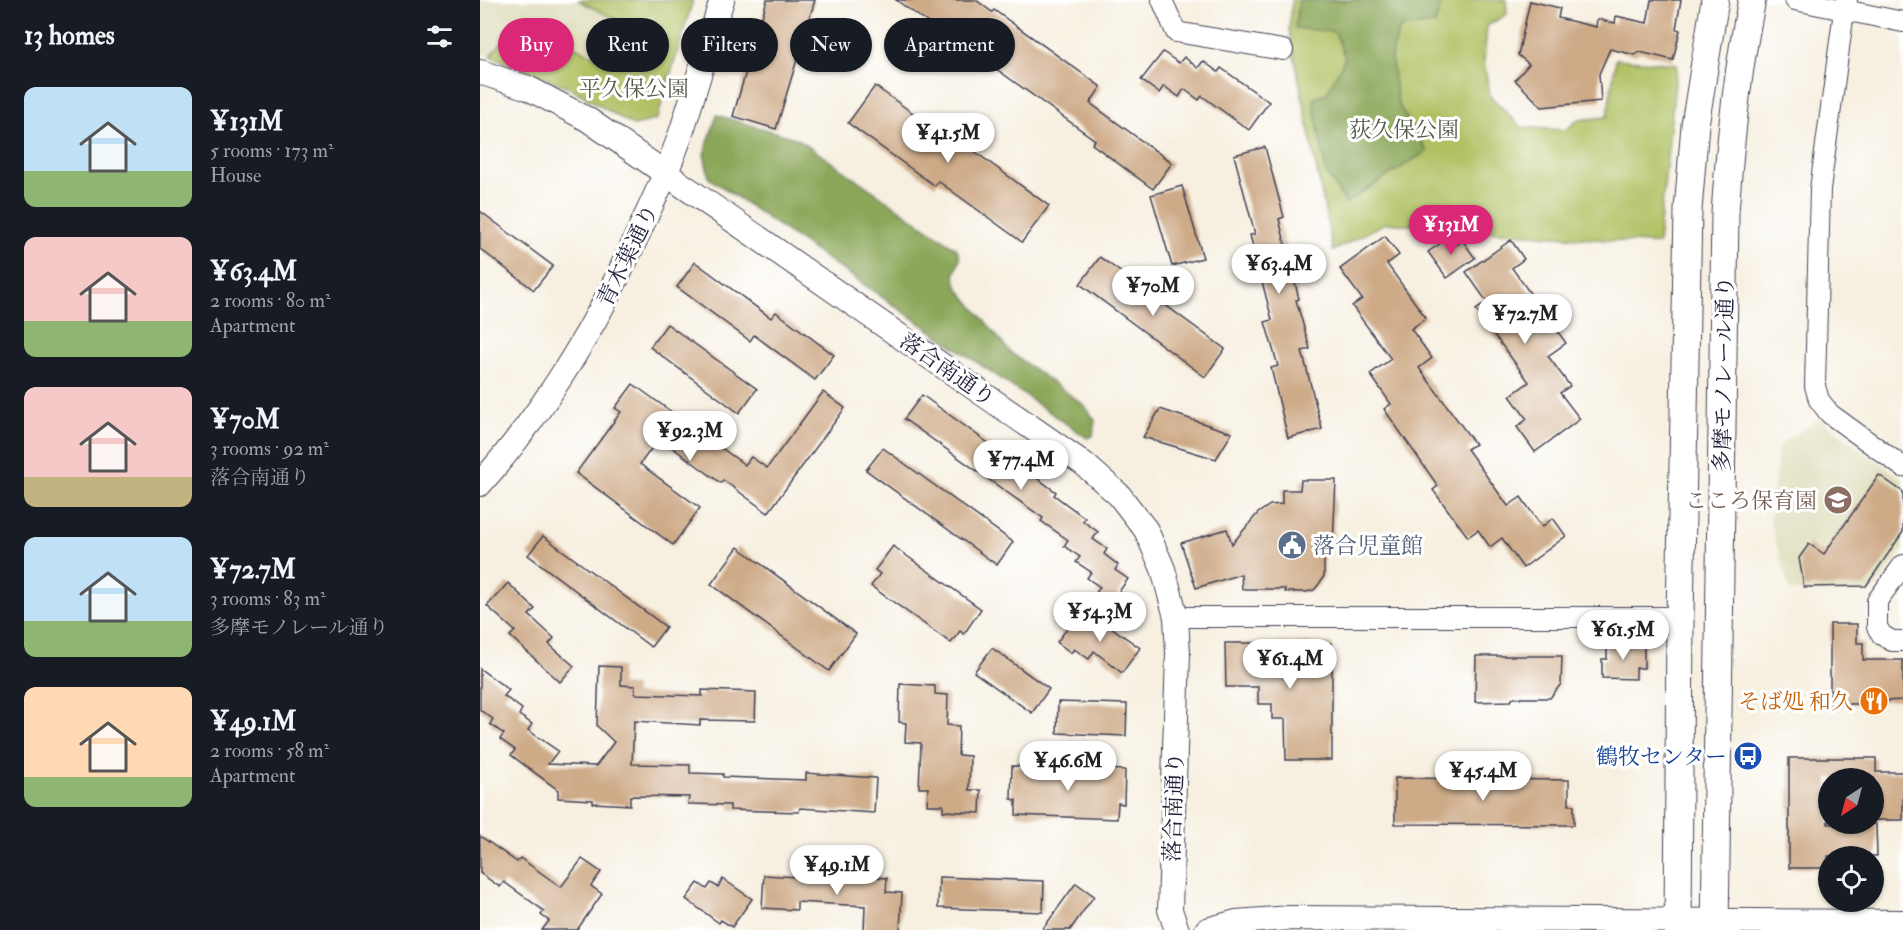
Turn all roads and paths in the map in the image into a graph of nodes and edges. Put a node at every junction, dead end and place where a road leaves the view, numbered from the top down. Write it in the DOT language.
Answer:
graph roads {
  1 [pos="722,0"];
  2 [pos="1162,0"];
  3 [pos="1715,0"];
  4 [pos="1752,0"];
  5 [pos="1795,0"];
  6 [pos="1845,5"];
  7 [pos="1903,22"];
  8 [pos="1283,50"];
  9 [pos="480,72"];
  10 [pos="666,174"];
  11 [pos="1903,467"];
  12 [pos="480,484"];
  13 [pos="1903,565"];
  14 [pos="1897,581"];
  15 [pos="1176,616"];
  16 [pos="1680,617"];
  17 [pos="1903,641"];
  18 [pos="1903,922"];
  19 [pos="1678,926"];
  20 [pos="1715,926"];
  21 [pos="1177,930"];
  22 [pos="1207,930"];
  1 -- 10 [label="street, 青木葉通り"];
  2 -- 8 [label="street"];
  3 -- 16 [label="main road, 多摩モノレール通り"];
  4 -- 20 [label="main road, 多摩モノレール通り"];
  5 -- 6 [label="street"];
  6 -- 7 [label="street"];
  6 -- 11 [label="street"];
  9 -- 10 [label="street, 落合南通り"];
  10 -- 12 [label="street, 青木葉通り"];
  10 -- 15 [label="street, 落合南通り"];
  13 -- 14 [label="street"];
  14 -- 17 [label="street"];
  15 -- 16 [label="street"];
  15 -- 21 [label="street, 落合南通り"];
  16 -- 19 [label="main road, 多摩モノレール通り"];
  18 -- 20 [label="street"];
  19 -- 20 [label="street"];
  19 -- 22 [label="street"];
}
